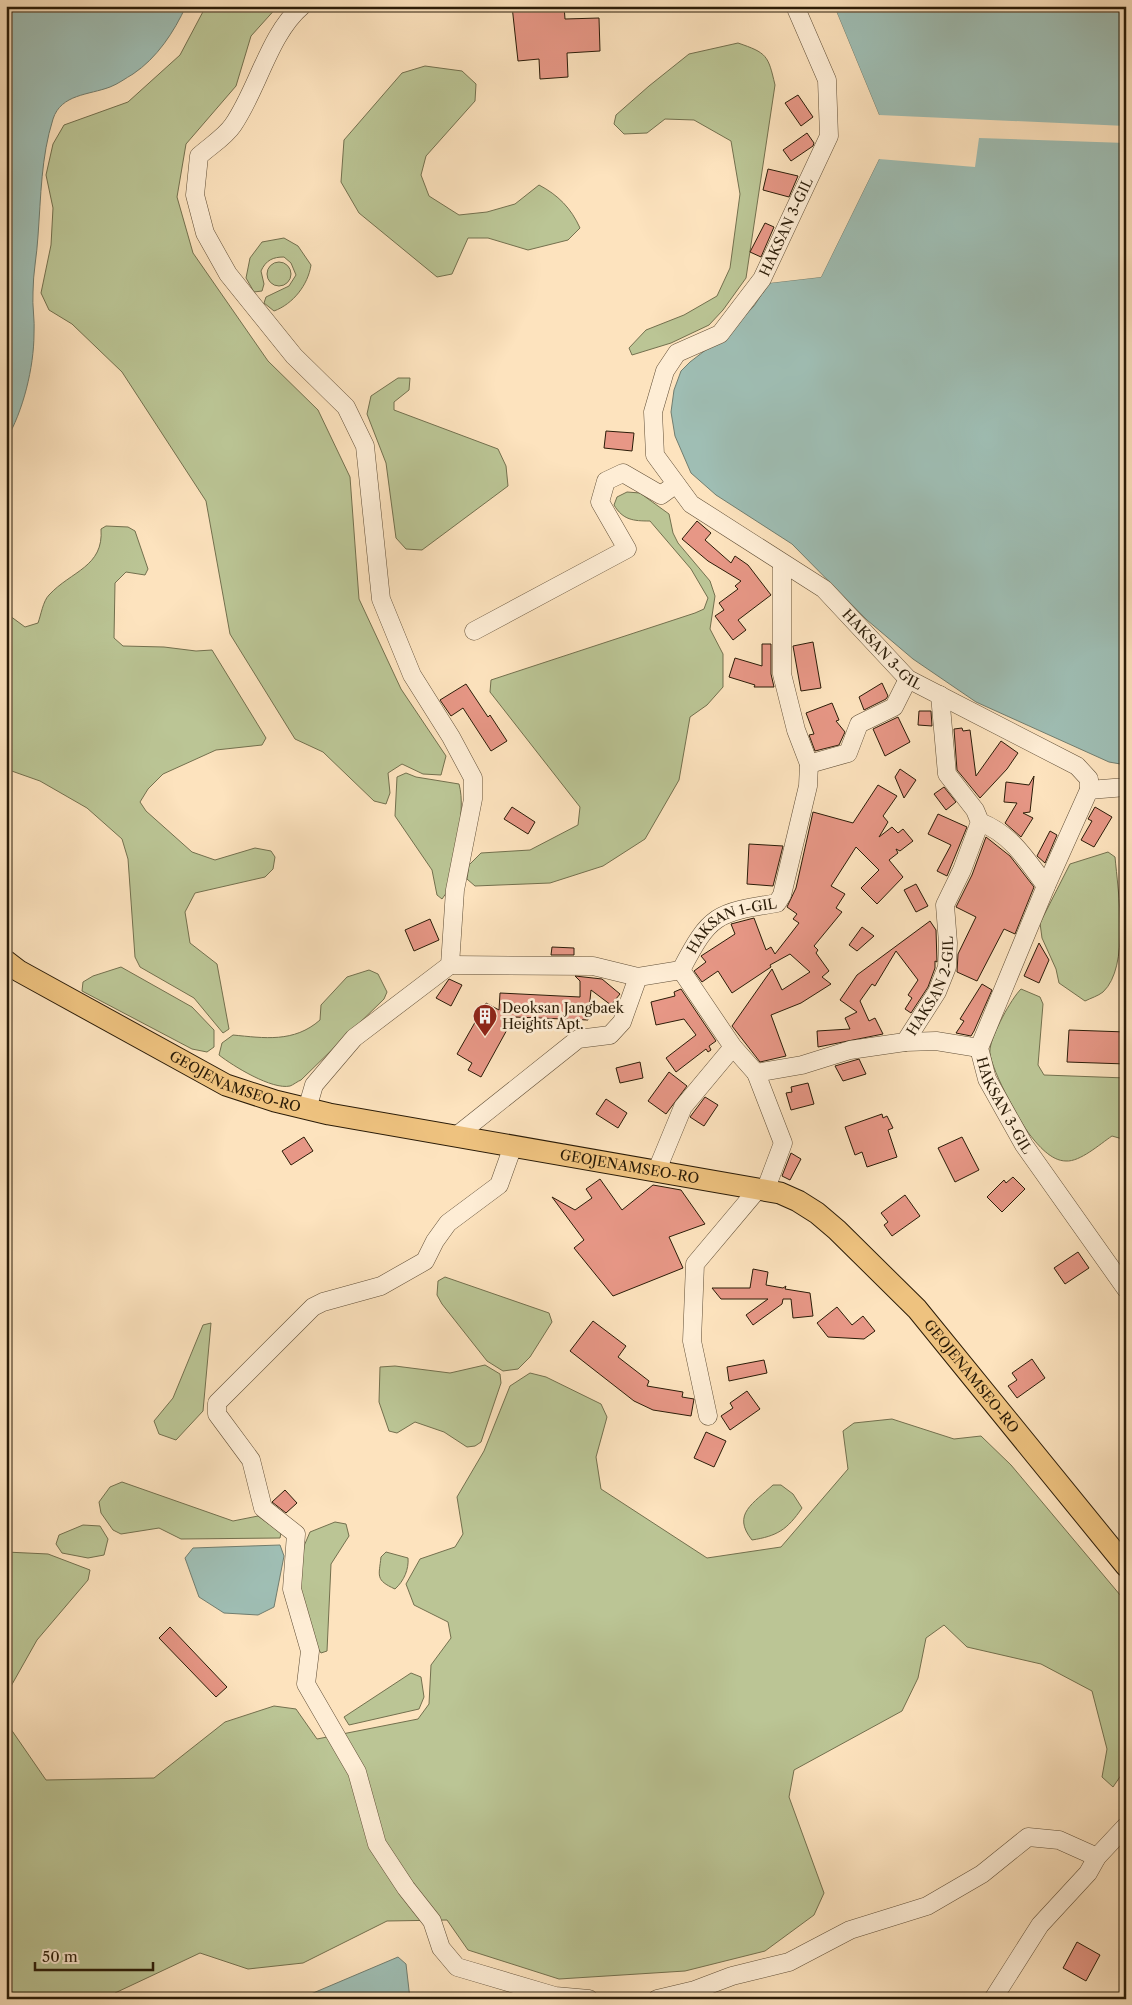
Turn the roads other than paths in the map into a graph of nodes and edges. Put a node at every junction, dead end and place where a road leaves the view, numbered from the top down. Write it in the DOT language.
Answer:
graph roads {
  1 [pos="302,6"];
  2 [pos="795,6"];
  3 [pos="676,484"];
  4 [pos="782,564"];
  5 [pos="474,631"];
  6 [pos="908,679"];
  7 [pos="940,695"];
  8 [pos="810,764"];
  9 [pos="1126,787"];
  10 [pos="1089,790"];
  11 [pos="980,822"];
  12 [pos="1046,886"];
  13 [pos="6,961"];
  14 [pos="450,965"];
  15 [pos="681,970"];
  16 [pos="638,977"];
  17 [pos="906,1042"];
  18 [pos="733,1047"];
  19 [pos="979,1048"];
  20 [pos="756,1073"];
  21 [pos="307,1109"];
  22 [pos="455,1137"];
  23 [pos="513,1146"];
  24 [pos="657,1170"];
  25 [pos="761,1190"];
  26 [pos="1126,1289"];
  27 [pos="708,1416"];
  28 [pos="1126,1566"];
  29 [pos="1126,1826"];
  30 [pos="1097,1857"];
  31 [pos="589,1999"];
  32 [pos="657,1999"];
  33 [pos="994,1999"];
  1 -- 14 [label="street"];
  2 -- 3 [label="street, HAKSAN 3-GIL"];
  3 -- 4 [label="street, HAKSAN 3-GIL"];
  3 -- 5 [label="street"];
  4 -- 6 [label="street, HAKSAN 3-GIL"];
  4 -- 8 [label="street, HAKSAN 1-GIL"];
  6 -- 7 [label="street, HAKSAN 3-GIL"];
  6 -- 8 [label="street"];
  7 -- 10 [label="street, HAKSAN 3-GIL"];
  7 -- 11 [label="street"];
  8 -- 15 [label="street, HAKSAN 1-GIL"];
  9 -- 10 [label="street"];
  10 -- 12 [label="street, HAKSAN 3-GIL"];
  11 -- 12 [label="street"];
  11 -- 17 [label="street, HAKSAN 2-GIL"];
  12 -- 19 [label="street, HAKSAN 3-GIL"];
  13 -- 21 [label="main road, GEOJENAMSEO-RO"];
  14 -- 16 [label="street"];
  14 -- 21 [label="street"];
  15 -- 16 [label="street, HAKSAN 1-GIL"];
  15 -- 18 [label="street"];
  16 -- 22 [label="street"];
  17 -- 19 [label="street"];
  17 -- 20 [label="street, HAKSAN 2-GIL"];
  18 -- 20 [label="street"];
  18 -- 24 [label="street"];
  19 -- 26 [label="street, HAKSAN 3-GIL"];
  20 -- 25 [label="street"];
  21 -- 22 [label="main road, GEOJENAMSEO-RO"];
  22 -- 23 [label="main road, GEOJENAMSEO-RO"];
  23 -- 24 [label="main road, GEOJENAMSEO-RO"];
  23 -- 31 [label="street"];
  24 -- 25 [label="main road, GEOJENAMSEO-RO"];
  25 -- 27 [label="street"];
  25 -- 28 [label="main road, GEOJENAMSEO-RO"];
  29 -- 30 [label="street"];
  30 -- 32 [label="street"];
  30 -- 33 [label="street"];
}
